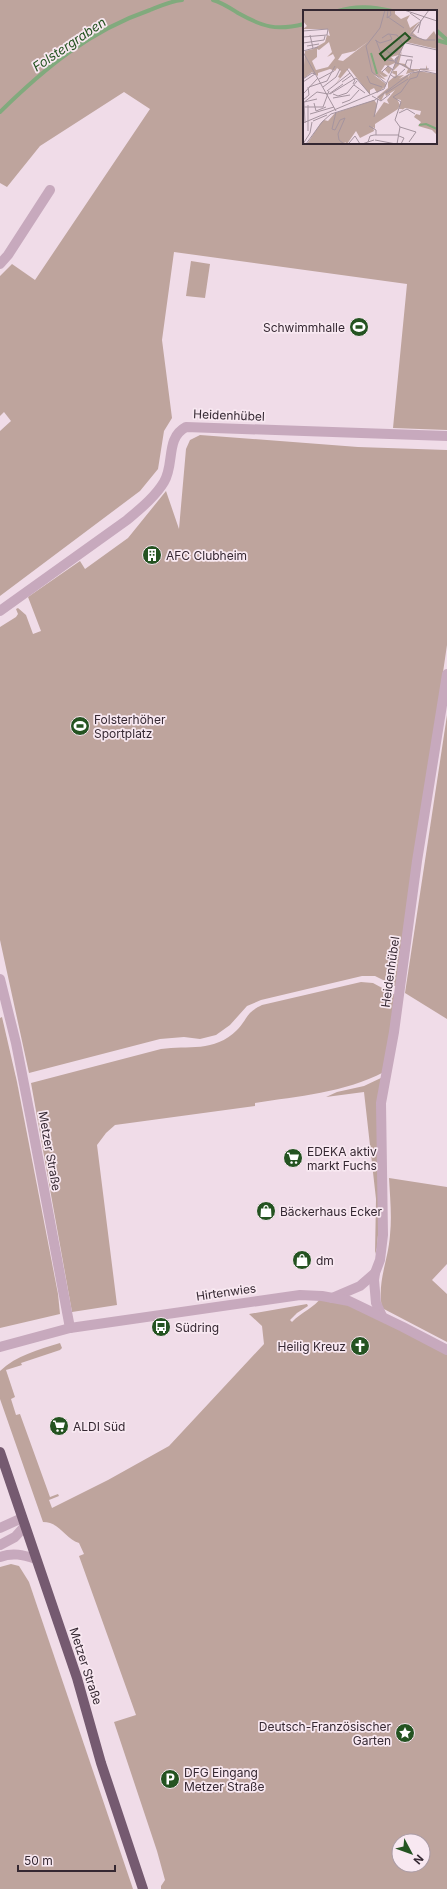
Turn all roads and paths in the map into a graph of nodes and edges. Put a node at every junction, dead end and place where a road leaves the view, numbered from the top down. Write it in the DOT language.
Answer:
graph roads {
  1 [pos="50,190"];
  2 [pos="0,264"];
  3 [pos="447,436"];
  4 [pos="0,611"];
  5 [pos="447,674"];
  6 [pos="0,979"];
  7 [pos="375,1273"];
  8 [pos="332,1298"];
  9 [pos="382,1316"];
  10 [pos="70,1328"];
  11 [pos="0,1346"];
  12 [pos="447,1350"];
  13 [pos="0,1452"];
  14 [pos="24,1522"];
  15 [pos="0,1528"];
  16 [pos="0,1545"];
  17 [pos="0,1557"];
  18 [pos="36,1559"];
  19 [pos="143,1889"];
  1 -- 2 [label="street"];
  3 -- 4 [label="street, Heidenhübel"];
  5 -- 7 [label="street, Heidenhübel"];
  6 -- 10 [label="street, Metzer Straße"];
  7 -- 8 [label="street"];
  7 -- 9 [label="street, Heidenhübel"];
  8 -- 9 [label="street, Hirtenwies"];
  8 -- 10 [label="street, Hirtenwies"];
  9 -- 12 [label="street, Hirtenwies"];
  10 -- 11 [label="street, Hirtenwies"];
  13 -- 14 [label="main road, Metzer Straße"];
  14 -- 15 [label="street"];
  14 -- 16 [label="street"];
  14 -- 18 [label="main road, Metzer Straße"];
  17 -- 18 [label="street"];
  18 -- 19 [label="main road, Metzer Straße"];
}
